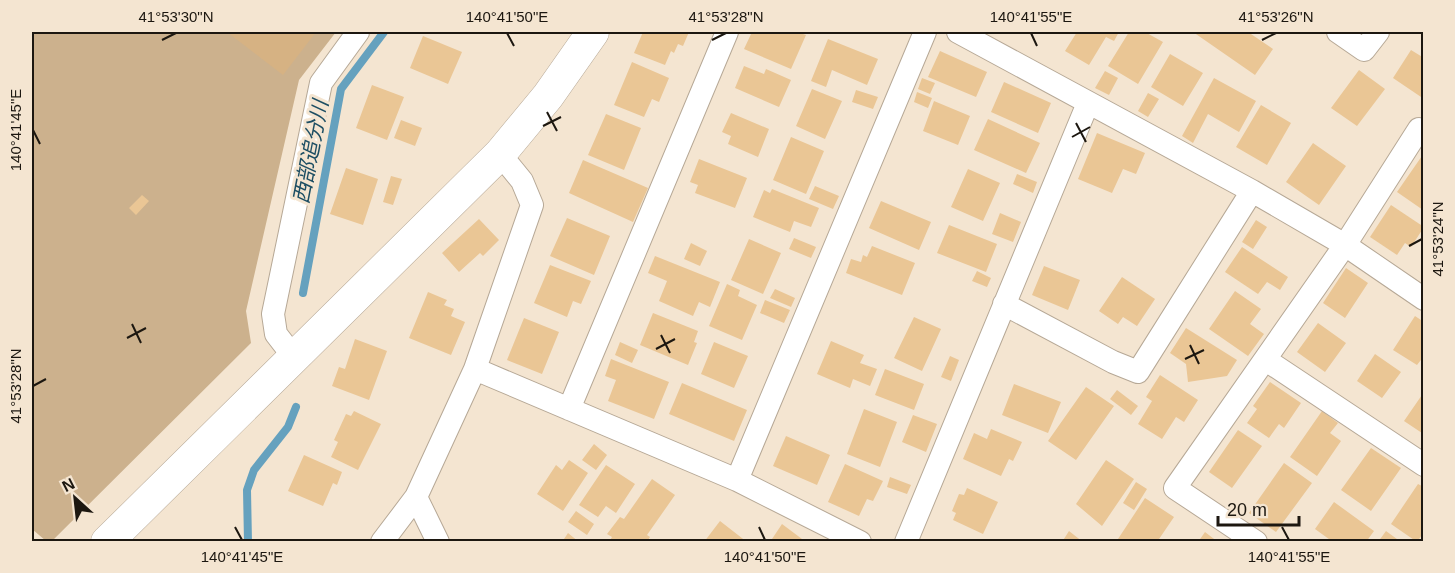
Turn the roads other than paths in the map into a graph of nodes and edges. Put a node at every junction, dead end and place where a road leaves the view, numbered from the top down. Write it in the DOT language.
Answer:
graph roads {
  1 [pos="358,32"];
  2 [pos="593,32"];
  3 [pos="727,32"];
  4 [pos="925,32"];
  5 [pos="958,32"];
  6 [pos="1338,32"];
  7 [pos="1378,32"];
  8 [pos="1088,103"];
  9 [pos="1424,132"];
  10 [pos="501,154"];
  11 [pos="1252,191"];
  12 [pos="1345,245"];
  13 [pos="1424,299"];
  14 [pos="1004,304"];
  15 [pos="293,356"];
  16 [pos="1266,360"];
  17 [pos="475,369"];
  18 [pos="569,409"];
  19 [pos="1424,465"];
  20 [pos="737,480"];
  21 [pos="416,497"];
  22 [pos="846,538"];
  23 [pos="107,542"];
  24 [pos="382,542"];
  25 [pos="438,542"];
  26 [pos="906,542"];
  27 [pos="1256,542"];
  1 -- 15 [label="street"];
  2 -- 10 [label="street"];
  3 -- 18 [label="street"];
  4 -- 20 [label="street"];
  5 -- 8 [label="street"];
  6 -- 7 [label="street"];
  8 -- 11 [label="street"];
  8 -- 14 [label="street"];
  9 -- 12 [label="street"];
  10 -- 15 [label="street"];
  10 -- 17 [label="street"];
  11 -- 12 [label="street"];
  11 -- 14 [label="street"];
  12 -- 13 [label="street"];
  12 -- 16 [label="street"];
  14 -- 26 [label="street"];
  15 -- 23 [label="street"];
  16 -- 19 [label="street"];
  16 -- 27 [label="street"];
  17 -- 18 [label="street"];
  17 -- 21 [label="street"];
  18 -- 20 [label="street"];
  20 -- 22 [label="street"];
  21 -- 24 [label="street"];
  21 -- 25 [label="street"];
}
